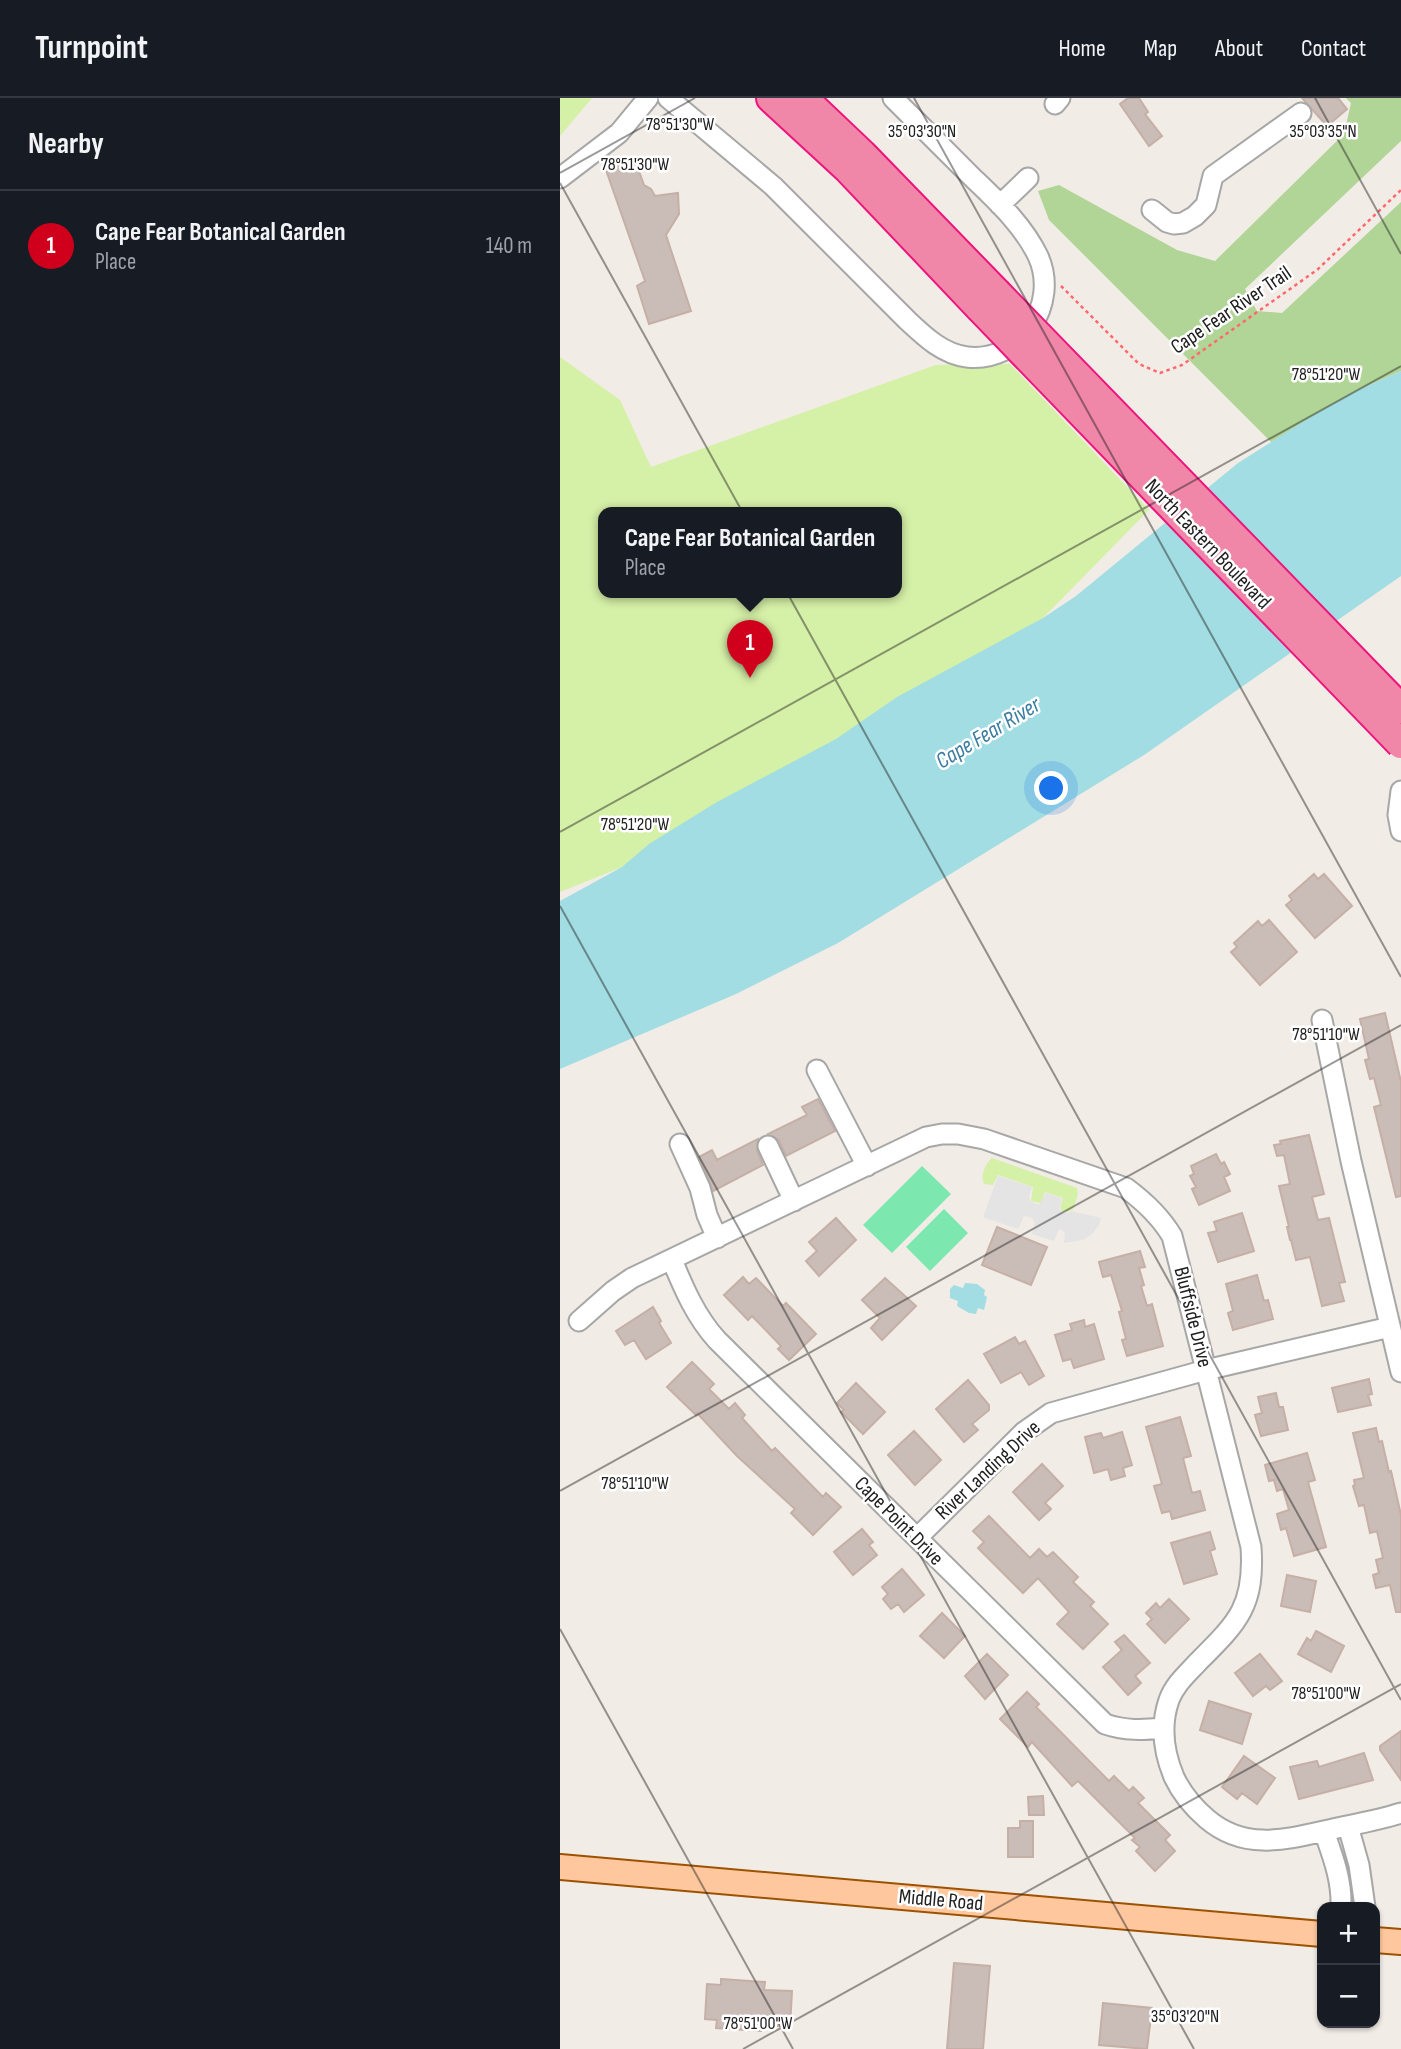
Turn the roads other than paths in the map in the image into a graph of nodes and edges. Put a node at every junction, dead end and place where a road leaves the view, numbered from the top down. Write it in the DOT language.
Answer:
graph roads {
  1 [pos="648,98"];
  2 [pos="668,98"];
  3 [pos="771,98"];
  4 [pos="803,98"];
  5 [pos="893,98"];
  6 [pos="1301,113"];
  7 [pos="560,178"];
  8 [pos="1028,178"];
  9 [pos="1000,205"];
  10 [pos="1152,210"];
  11 [pos="988,300"];
  12 [pos="1401,709"];
  13 [pos="1401,744"];
  14 [pos="1401,791"];
  15 [pos="1401,831"];
  16 [pos="1322,1020"];
  17 [pos="817,1070"];
  18 [pos="680,1144"];
  19 [pos="768,1146"];
  20 [pos="867,1166"];
  21 [pos="794,1201"];
  22 [pos="717,1238"];
  23 [pos="672,1260"];
  24 [pos="579,1321"];
  25 [pos="1390,1327"];
  26 [pos="1206,1370"];
  27 [pos="1401,1373"];
  28 [pos="917,1538"];
  29 [pos="1164,1728"];
  30 [pos="1401,1813"];
  31 [pos="1348,1826"];
  32 [pos="1324,1831"];
  33 [pos="560,1867"];
  34 [pos="1341,1902"];
  35 [pos="1364,1902"];
  36 [pos="1317,1934"];
  37 [pos="1380,1940"];
  38 [pos="1401,1942"];
  1 -- 7 [label="street"];
  2 -- 9 [label="street"];
  3 -- 11 [label="highway, North Eastern Boulevard"];
  4 -- 11 [label="highway, North Eastern Boulevard"];
  5 -- 9 [label="street"];
  6 -- 10 [label="street"];
  8 -- 9 [label="street"];
  11 -- 12 [label="highway, North Eastern Boulevard, bridge"];
  11 -- 13 [label="highway, North Eastern Boulevard, bridge"];
  14 -- 15 [label="street"];
  16 -- 25 [label="street"];
  17 -- 20 [label="street"];
  18 -- 22 [label="street"];
  19 -- 21 [label="street"];
  20 -- 21 [label="street, Bluffside Drive"];
  20 -- 26 [label="street, Bluffside Drive"];
  21 -- 22 [label="street, Bluffside Drive"];
  22 -- 23 [label="street, Bluffside Drive"];
  23 -- 24 [label="street, Bluffside Drive"];
  23 -- 28 [label="street, Cape Point Drive"];
  25 -- 26 [label="street, River Landing Drive"];
  25 -- 27 [label="street"];
  26 -- 28 [label="street, River Landing Drive"];
  26 -- 29 [label="street, Bluffside Drive"];
  28 -- 29 [label="street, Cape Point Drive"];
  29 -- 32 [label="street, Bluffside Drive"];
  30 -- 31 [label="street, Bluffside Drive"];
  31 -- 32 [label="street, Bluffside Drive"];
  31 -- 35 [label="street"];
  32 -- 34 [label="street"];
  33 -- 36 [label="main road, Middle Road"];
  37 -- 38 [label="main road"];
}
